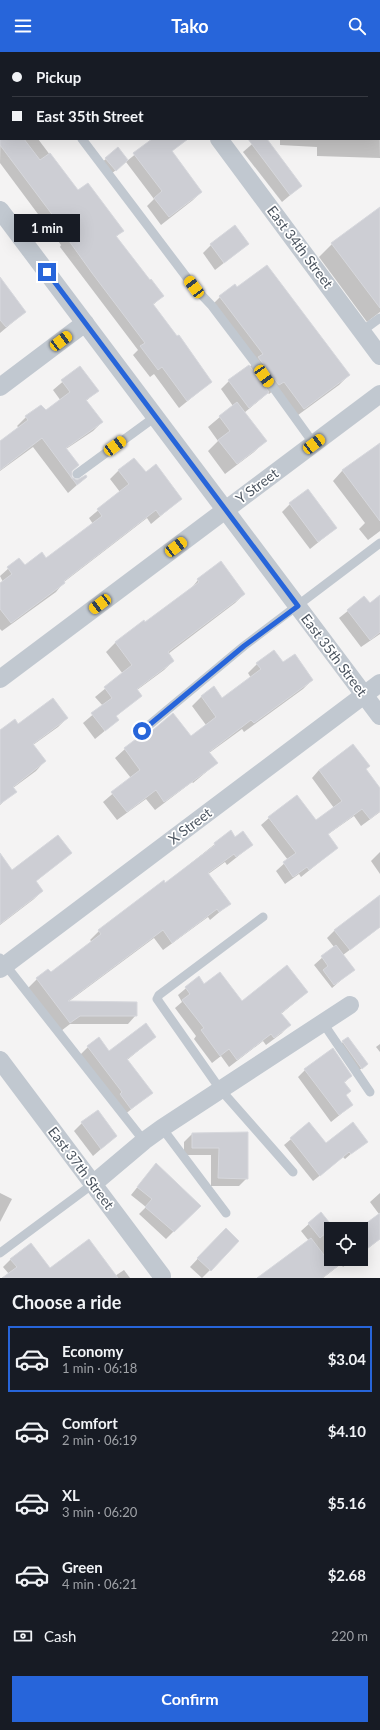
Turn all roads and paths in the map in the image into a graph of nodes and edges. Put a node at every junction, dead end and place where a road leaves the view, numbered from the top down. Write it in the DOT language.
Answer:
graph roads {
  1 [pos="83,140"];
  2 [pos="220,140"];
  3 [pos="0,210"];
  4 [pos="380,318"];
  5 [pos="85,323"];
  6 [pos="362,331"];
  7 [pos="380,356"];
  8 [pos="0,387"];
  9 [pos="380,394"];
  10 [pos="155,417"];
  11 [pos="314,444"];
  12 [pos="77,474"];
  13 [pos="226,510"];
  14 [pos="380,543"];
  15 [pos="298,606"];
  16 [pos="0,679"];
  17 [pos="380,683"];
  18 [pos="364,695"];
  19 [pos="380,716"];
  20 [pos="142,731"];
  21 [pos="263,917"];
  22 [pos="2,964"];
  23 [pos="350,1005"];
  24 [pos="323,1023"];
  25 [pos="0,1060"];
  26 [pos="220,1089"];
  27 [pos="370,1092"];
  28 [pos="162,1128"];
  29 [pos="144,1141"];
  30 [pos="293,1172"];
  31 [pos="93,1184"];
  32 [pos="226,1213"];
  33 [pos="0,1253"];
  34 [pos="162,1276"];
  1 -- 11 [label="lane"];
  2 -- 6 [label="street, East 34th Street"];
  3 -- 5 [label="street, East 35th Street"];
  4 -- 6 [label="lane"];
  5 -- 8 [label="street"];
  5 -- 10 [label="street, East 35th Street"];
  6 -- 7 [label="street, East 34th Street"];
  9 -- 11 [label="street, Y Street"];
  10 -- 12 [label="lane"];
  10 -- 13 [label="street, East 35th Street"];
  11 -- 13 [label="street, Y Street"];
  13 -- 15 [label="street, East 35th Street"];
  13 -- 16 [label="street, Y Street"];
  14 -- 15 [label="lane"];
  15 -- 18 [label="street, East 35th Street"];
  15 -- 20 [label="lane"];
  17 -- 18 [label="street, X Street"];
  18 -- 19 [label="street, East 35th Street"];
  18 -- 22 [label="street, X Street"];
  21 -- 26 [label="lane"];
  22 -- 29 [label="lane"];
  23 -- 24 [label="street"];
  24 -- 26 [label="street"];
  24 -- 27 [label="lane"];
  25 -- 31 [label="street, East 37th Street"];
  26 -- 28 [label="street"];
  26 -- 30 [label="lane"];
  28 -- 29 [label="street"];
  28 -- 32 [label="lane"];
  29 -- 31 [label="street"];
  31 -- 33 [label="lane"];
  31 -- 34 [label="street, East 37th Street"];
}
